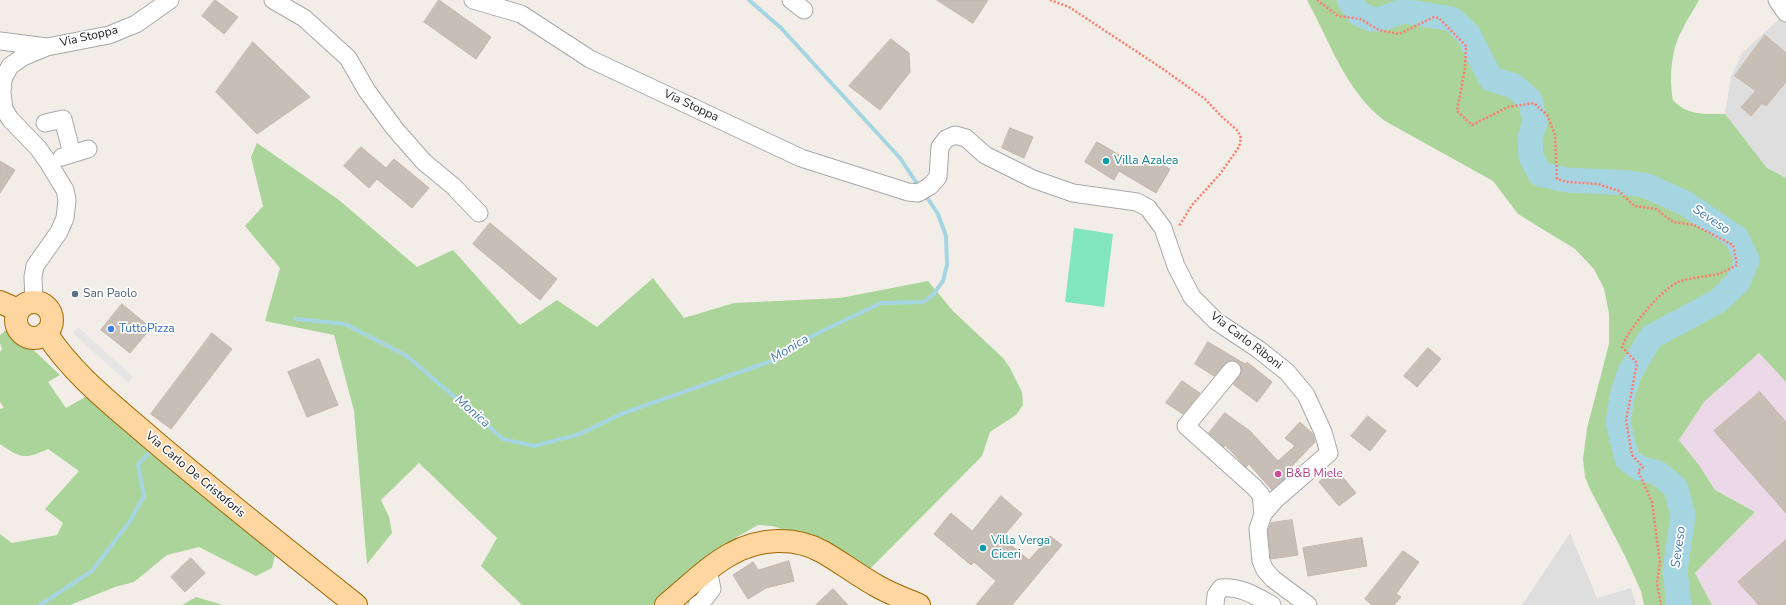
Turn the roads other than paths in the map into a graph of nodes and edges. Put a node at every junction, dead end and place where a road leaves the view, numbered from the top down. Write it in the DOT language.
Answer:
graph roads {
  1 [pos="170,0"];
  2 [pos="273,0"];
  3 [pos="473,0"];
  4 [pos="1777,0"];
  5 [pos="1786,12"];
  6 [pos="0,41"];
  7 [pos="47,47"];
  8 [pos="45,123"];
  9 [pos="48,162"];
  10 [pos="924,190"];
  11 [pos="479,213"];
  12 [pos="18,305"];
  13 [pos="46,333"];
  14 [pos="1232,370"];
  15 [pos="1263,514"];
  16 [pos="708,570"];
  17 [pos="356,605"];
  18 [pos="666,605"];
  19 [pos="697,605"];
  20 [pos="919,605"];
  21 [pos="1215,605"];
  22 [pos="1272,605"];
  23 [pos="1308,605"];
  1 -- 7 [label="street, Via Stoppa"];
  2 -- 11 [label="street"];
  3 -- 10 [label="street, Via Stoppa"];
  4 -- 5 [label="street"];
  6 -- 7 [label="street, Via Stoppa"];
  7 -- 9 [label="street"];
  8 -- 9 [label="street"];
  9 -- 12 [label="street"];
  10 -- 15 [label="street, Via Carlo Riboni"];
  12 -- 13 [label="main road"];
  12 -- 13 [label="main road"];
  13 -- 17 [label="main road, Via Carlo De Cristoforis"];
  14 -- 15 [label="street"];
  15 -- 23 [label="street"];
  16 -- 18 [label="main road"];
  16 -- 19 [label="street"];
  16 -- 20 [label="main road"];
  21 -- 22 [label="street"];
}
